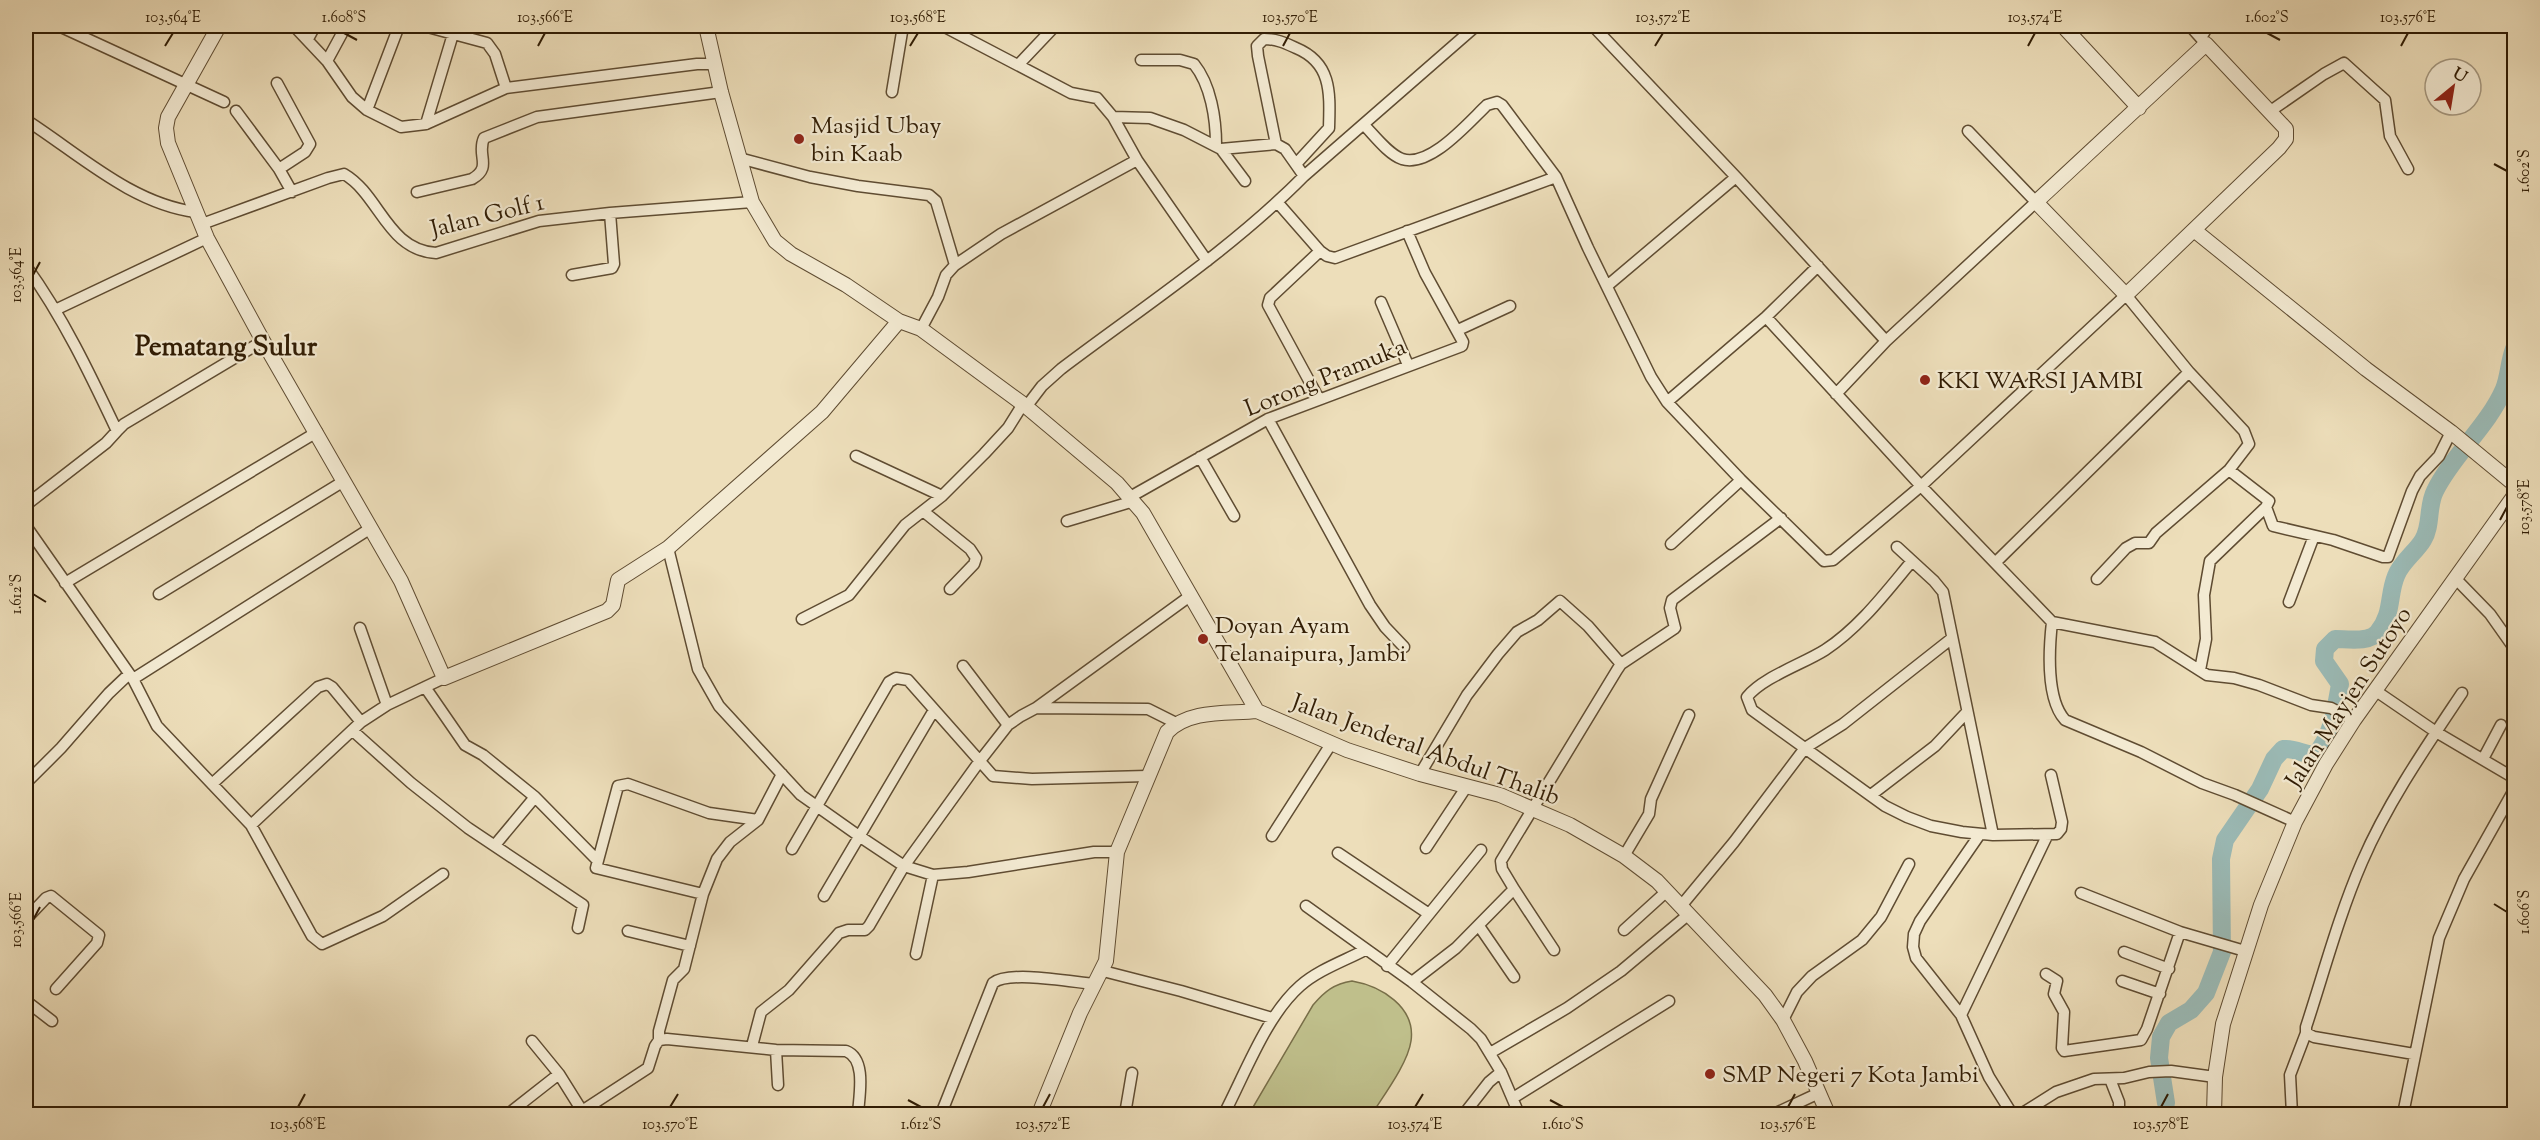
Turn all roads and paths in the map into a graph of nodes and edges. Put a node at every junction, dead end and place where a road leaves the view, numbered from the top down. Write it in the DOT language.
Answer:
graph roads {
  1 [pos="59,26"];
  2 [pos="219,26"];
  3 [pos="294,26"];
  4 [pos="315,26"];
  5 [pos="346,26"];
  6 [pos="399,26"];
  7 [pos="432,26"];
  8 [pos="903,26"];
  9 [pos="943,26"];
  10 [pos="1055,26"];
  11 [pos="1476,26"];
  12 [pos="1593,26"];
  13 [pos="2063,26"];
  14 [pos="2190,26"];
  15 [pos="2208,26"];
  16 [pos="711,27"];
  17 [pos="961,29"];
  18 [pos="453,34"];
  19 [pos="308,39"];
  20 [pos="2204,41"];
  21 [pos="1142,60"];
  22 [pos="327,61"];
  23 [pos="714,64"];
  24 [pos="1019,64"];
  25 [pos="186,83"];
  26 [pos="277,83"];
  27 [pos="506,88"];
  28 [pos="721,92"];
  29 [pos="892,92"];
  30 [pos="224,102"];
  31 [pos="2139,108"];
  32 [pos="368,110"];
  33 [pos="236,111"];
  34 [pos="2269,112"];
  35 [pos="1113,117"];
  36 [pos="26,120"];
  37 [pos="426,124"];
  38 [pos="1364,125"];
  39 [pos="1968,131"];
  40 [pos="1276,144"];
  41 [pos="1219,147"];
  42 [pos="738,158"];
  43 [pos="1137,160"];
  44 [pos="1296,164"];
  45 [pos="279,169"];
  46 [pos="2408,169"];
  47 [pos="1304,176"];
  48 [pos="1556,177"];
  49 [pos="1736,177"];
  50 [pos="1245,181"];
  51 [pos="292,192"];
  52 [pos="417,192"];
  53 [pos="752,202"];
  54 [pos="2036,202"];
  55 [pos="1278,203"];
  56 [pos="610,213"];
  57 [pos="199,218"];
  58 [pos="2194,230"];
  59 [pos="1407,231"];
  60 [pos="207,238"];
  61 [pos="1320,251"];
  62 [pos="1207,261"];
  63 [pos="955,265"];
  64 [pos="26,266"];
  65 [pos="1818,266"];
  66 [pos="572,275"];
  67 [pos="1607,286"];
  68 [pos="2126,295"];
  69 [pos="1381,302"];
  70 [pos="1510,306"];
  71 [pos="55,309"];
  72 [pos="1766,317"];
  73 [pos="899,321"];
  74 [pos="921,329"];
  75 [pos="1458,330"];
  76 [pos="263,341"];
  77 [pos="1886,341"];
  78 [pos="1408,365"];
  79 [pos="2189,372"];
  80 [pos="1836,394"];
  81 [pos="1319,399"];
  82 [pos="1667,402"];
  83 [pos="1024,406"];
  84 [pos="1268,419"];
  85 [pos="117,431"];
  86 [pos="317,432"];
  87 [pos="2454,434"];
  88 [pos="856,456"];
  89 [pos="1200,457"];
  90 [pos="2229,470"];
  91 [pos="1741,480"];
  92 [pos="344,481"];
  93 [pos="2514,484"];
  94 [pos="1921,486"];
  95 [pos="942,496"];
  96 [pos="2514,496"];
  97 [pos="1132,499"];
  98 [pos="26,505"];
  99 [pos="2266,507"];
  100 [pos="923,511"];
  101 [pos="1234,516"];
  102 [pos="1781,518"];
  103 [pos="1067,521"];
  104 [pos="26,526"];
  105 [pos="371,528"];
  106 [pos="2314,536"];
  107 [pos="1671,544"];
  108 [pos="1897,546"];
  109 [pos="668,548"];
  110 [pos="1912,561"];
  111 [pos="1996,561"];
  112 [pos="2455,578"];
  113 [pos="2097,579"];
  114 [pos="65,583"];
  115 [pos="950,589"];
  116 [pos="159,594"];
  117 [pos="1190,596"];
  118 [pos="2289,602"];
  119 [pos="802,619"];
  120 [pos="2052,622"];
  121 [pos="360,628"];
  122 [pos="1951,639"];
  123 [pos="1404,647"];
  124 [pos="2514,648"];
  125 [pos="1621,664"];
  126 [pos="963,666"];
  127 [pos="2200,670"];
  128 [pos="131,676"];
  129 [pos="444,678"];
  130 [pos="425,687"];
  131 [pos="2376,691"];
  132 [pos="2462,693"];
  133 [pos="387,705"];
  134 [pos="1036,708"];
  135 [pos="934,710"];
  136 [pos="1257,711"];
  137 [pos="1967,712"];
  138 [pos="1689,716"];
  139 [pos="2354,720"];
  140 [pos="361,722"];
  141 [pos="1176,723"];
  142 [pos="1008,725"];
  143 [pos="2501,725"];
  144 [pos="353,730"];
  145 [pos="2436,732"];
  146 [pos="1331,744"];
  147 [pos="1805,748"];
  148 [pos="2483,759"];
  149 [pos="979,762"];
  150 [pos="783,774"];
  151 [pos="1420,774"];
  152 [pos="2051,775"];
  153 [pos="1147,776"];
  154 [pos="2514,778"];
  155 [pos="26,783"];
  156 [pos="212,784"];
  157 [pos="1467,786"];
  158 [pos="2514,790"];
  159 [pos="1871,795"];
  160 [pos="535,796"];
  161 [pos="817,807"];
  162 [pos="1534,809"];
  163 [pos="758,820"];
  164 [pos="2295,822"];
  165 [pos="251,825"];
  166 [pos="1980,834"];
  167 [pos="1993,835"];
  168 [pos="859,836"];
  169 [pos="1272,836"];
  170 [pos="2047,836"];
  171 [pos="495,845"];
  172 [pos="1426,848"];
  173 [pos="792,849"];
  174 [pos="1481,850"];
  175 [pos="1117,852"];
  176 [pos="1338,853"];
  177 [pos="1624,856"];
  178 [pos="597,860"];
  179 [pos="1909,864"];
  180 [pos="904,866"];
  181 [pos="443,874"];
  182 [pos="933,875"];
  183 [pos="1514,890"];
  184 [pos="1667,891"];
  185 [pos="2081,893"];
  186 [pos="703,894"];
  187 [pos="824,896"];
  188 [pos="1306,906"];
  189 [pos="1685,910"];
  190 [pos="1429,914"];
  191 [pos="26,920"];
  192 [pos="1479,926"];
  193 [pos="578,928"];
  194 [pos="1624,930"];
  195 [pos="628,931"];
  196 [pos="2180,932"];
  197 [pos="690,946"];
  198 [pos="2239,949"];
  199 [pos="1365,950"];
  200 [pos="1554,950"];
  201 [pos="2124,952"];
  202 [pos="916,954"];
  203 [pos="1387,966"];
  204 [pos="2169,969"];
  205 [pos="1102,971"];
  206 [pos="2046,974"];
  207 [pos="1514,977"];
  208 [pos="2122,981"];
  209 [pos="1412,982"];
  210 [pos="1094,984"];
  211 [pos="56,989"];
  212 [pos="2160,994"];
  213 [pos="26,1001"];
  214 [pos="1669,1001"];
  215 [pos="1961,1015"];
  216 [pos="1272,1018"];
  217 [pos="1783,1020"];
  218 [pos="52,1021"];
  219 [pos="2306,1033"];
  220 [pos="659,1040"];
  221 [pos="532,1041"];
  222 [pos="752,1046"];
  223 [pos="776,1050"];
  224 [pos="1490,1053"];
  225 [pos="2414,1054"];
  226 [pos="1501,1072"];
  227 [pos="1132,1073"];
  228 [pos="559,1074"];
  229 [pos="2215,1077"];
  230 [pos="2109,1079"];
  231 [pos="778,1085"];
  232 [pos="1819,1093"];
  233 [pos="1514,1098"];
  234 [pos="583,1113"];
  235 [pos="508,1114"];
  236 [pos="858,1114"];
  237 [pos="940,1114"];
  238 [pos="1040,1114"];
  239 [pos="1125,1114"];
  240 [pos="1224,1114"];
  241 [pos="1464,1114"];
  242 [pos="1520,1114"];
  243 [pos="1774,1114"];
  244 [pos="1828,1114"];
  245 [pos="2012,1114"];
  246 [pos="2021,1114"];
  247 [pos="2119,1114"];
  248 [pos="2214,1114"];
  249 [pos="2292,1114"];
  250 [pos="2403,1114"];
  1 -- 25 [label="street"];
  2 -- 25 [label="street"];
  3 -- 19 [label="street"];
  4 -- 19 [label="street"];
  5 -- 22 [label="street"];
  6 -- 32 [label="street"];
  7 -- 18 [label="street"];
  8 -- 29 [label="street"];
  9 -- 17 [label="street"];
  10 -- 24 [label="street"];
  11 -- 38 [label="street"];
  12 -- 49 [label="street"];
  13 -- 31 [label="street"];
  14 -- 20 [label="street"];
  15 -- 20 [label="street"];
  16 -- 23 [label="street, Jalan Jenderal Abdul Thalib"];
  17 -- 24 [label="street"];
  18 -- 27 [label="street"];
  18 -- 37 [label="street"];
  19 -- 22 [label="street"];
  20 -- 31 [label="street"];
  20 -- 34 [label="street"];
  21 -- 41 [label="street"];
  22 -- 32 [label="street"];
  23 -- 27 [label="street"];
  23 -- 28 [label="street, Jalan Jenderal Abdul Thalib"];
  24 -- 35 [label="street"];
  25 -- 30 [label="street"];
  25 -- 57 [label="street"];
  26 -- 45 [label="street"];
  27 -- 37 [label="street"];
  28 -- 42 [label="street, Jalan Jenderal Abdul Thalib"];
  28 -- 52 [label="street"];
  31 -- 54 [label="street"];
  32 -- 37 [label="street"];
  33 -- 45 [label="street"];
  34 -- 46 [label="street"];
  34 -- 58 [label="street"];
  35 -- 41 [label="street"];
  35 -- 43 [label="street"];
  36 -- 57 [label="street"];
  38 -- 47 [label="street"];
  38 -- 48 [label="street"];
  39 -- 54 [label="street"];
  40 -- 41 [label="street"];
  40 -- 44 [label="street"];
  40 -- 44 [label="street"];
  41 -- 50 [label="street"];
  42 -- 53 [label="street, Jalan Jenderal Abdul Thalib"];
  42 -- 63 [label="street"];
  43 -- 62 [label="street"];
  43 -- 63 [label="street"];
  44 -- 47 [label="street"];
  45 -- 51 [label="street"];
  47 -- 55 [label="street"];
  48 -- 59 [label="street"];
  48 -- 67 [label="street"];
  49 -- 65 [label="street"];
  49 -- 67 [label="street"];
  51 -- 56 [label="street, Jalan Golf 1"];
  51 -- 57 [label="street, Jalan Golf 1"];
  53 -- 56 [label="street, Jalan Golf 1"];
  53 -- 73 [label="street, Jalan Jenderal Abdul Thalib"];
  54 -- 68 [label="street"];
  54 -- 77 [label="street"];
  55 -- 61 [label="street"];
  55 -- 62 [label="street"];
  56 -- 66 [label="street"];
  57 -- 60 [label="street"];
  58 -- 68 [label="street"];
  58 -- 87 [label="street"];
  59 -- 61 [label="street"];
  59 -- 75 [label="street"];
  60 -- 71 [label="street"];
  60 -- 76 [label="street"];
  61 -- 81 [label="street"];
  62 -- 83 [label="street"];
  63 -- 74 [label="street"];
  64 -- 71 [label="street"];
  65 -- 72 [label="street"];
  65 -- 77 [label="street"];
  67 -- 82 [label="street"];
  68 -- 79 [label="street"];
  68 -- 94 [label="street"];
  69 -- 78 [label="street"];
  70 -- 75 [label="street"];
  71 -- 85 [label="street"];
  72 -- 80 [label="street"];
  72 -- 82 [label="street"];
  73 -- 74 [label="street, Jalan Jenderal Abdul Thalib"];
  73 -- 109 [label="street"];
  74 -- 83 [label="street, Jalan Jenderal Abdul Thalib"];
  75 -- 78 [label="street, Lorong Pramuka"];
  76 -- 85 [label="street"];
  76 -- 86 [label="street"];
  77 -- 80 [label="street"];
  78 -- 81 [label="street, Lorong Pramuka"];
  79 -- 90 [label="street"];
  79 -- 111 [label="street"];
  80 -- 94 [label="street"];
  81 -- 84 [label="street, Lorong Pramuka"];
  82 -- 91 [label="street"];
  83 -- 95 [label="street"];
  83 -- 97 [label="street, Jalan Jenderal Abdul Thalib"];
  84 -- 89 [label="street, Lorong Pramuka"];
  84 -- 123 [label="street"];
  85 -- 98 [label="street"];
  86 -- 92 [label="street"];
  86 -- 114 [label="street"];
  87 -- 93 [label="street"];
  87 -- 106 [label="street"];
  88 -- 95 [label="street"];
  89 -- 97 [label="street, Lorong Pramuka"];
  89 -- 101 [label="street"];
  90 -- 99 [label="street"];
  90 -- 113 [label="street"];
  91 -- 102 [label="street"];
  91 -- 107 [label="street"];
  92 -- 105 [label="street"];
  92 -- 116 [label="street"];
  94 -- 102 [label="street"];
  94 -- 111 [label="street"];
  95 -- 100 [label="street"];
  96 -- 112 [label="street, Jalan Mayjen Sutoyo"];
  97 -- 103 [label="street, Lorong Pramuka"];
  97 -- 117 [label="street, Jalan Jenderal Abdul Thalib"];
  99 -- 106 [label="street"];
  99 -- 127 [label="street"];
  100 -- 115 [label="street"];
  100 -- 119 [label="street"];
  102 -- 125 [label="street"];
  104 -- 114 [label="street"];
  105 -- 128 [label="street"];
  105 -- 129 [label="street"];
  106 -- 118 [label="street"];
  108 -- 110 [label="street"];
  109 -- 129 [label="street"];
  109 -- 150 [label="street"];
  110 -- 122 [label="street"];
  110 -- 147 [label="street"];
  111 -- 120 [label="street"];
  112 -- 124 [label="street"];
  112 -- 131 [label="street, Jalan Mayjen Sutoyo"];
  114 -- 128 [label="street"];
  117 -- 134 [label="street"];
  117 -- 136 [label="street, Jalan Jenderal Abdul Thalib"];
  120 -- 127 [label="street"];
  120 -- 164 [label="street"];
  121 -- 133 [label="street"];
  122 -- 137 [label="street"];
  122 -- 147 [label="street"];
  125 -- 151 [label="street"];
  125 -- 162 [label="street"];
  126 -- 142 [label="street"];
  127 -- 139 [label="street"];
  128 -- 155 [label="street"];
  128 -- 156 [label="street"];
  129 -- 130 [label="street"];
  130 -- 133 [label="street"];
  130 -- 160 [label="street"];
  131 -- 139 [label="street, Jalan Mayjen Sutoyo"];
  131 -- 145 [label="street"];
  132 -- 145 [label="street"];
  133 -- 140 [label="street"];
  134 -- 141 [label="street"];
  134 -- 142 [label="street"];
  135 -- 149 [label="street"];
  135 -- 161 [label="street"];
  135 -- 168 [label="street"];
  136 -- 141 [label="street"];
  136 -- 146 [label="street, Jalan Jenderal Abdul Thalib"];
  137 -- 159 [label="street"];
  137 -- 167 [label="street"];
  138 -- 177 [label="street"];
  139 -- 164 [label="street, Jalan Mayjen Sutoyo"];
  140 -- 144 [label="street"];
  140 -- 156 [label="street"];
  141 -- 153 [label="street"];
  142 -- 149 [label="street"];
  143 -- 148 [label="street"];
  144 -- 165 [label="street"];
  144 -- 171 [label="street"];
  145 -- 148 [label="street"];
  145 -- 219 [label="street"];
  146 -- 151 [label="street, Jalan Jenderal Abdul Thalib"];
  146 -- 169 [label="street"];
  147 -- 159 [label="street"];
  147 -- 189 [label="street"];
  148 -- 154 [label="street"];
  149 -- 153 [label="street"];
  149 -- 180 [label="street"];
  150 -- 161 [label="street"];
  150 -- 163 [label="street"];
  151 -- 157 [label="street, Jalan Jenderal Abdul Thalib"];
  152 -- 170 [label="street"];
  153 -- 175 [label="street"];
  156 -- 165 [label="street"];
  157 -- 162 [label="street, Jalan Jenderal Abdul Thalib"];
  157 -- 172 [label="street"];
  158 -- 225 [label="street"];
  159 -- 166 [label="street"];
  160 -- 171 [label="street"];
  160 -- 178 [label="street"];
  161 -- 168 [label="street"];
  161 -- 173 [label="street"];
  162 -- 177 [label="street, Jalan Jenderal Abdul Thalib"];
  162 -- 183 [label="street"];
  163 -- 178 [label="street"];
  163 -- 186 [label="street"];
  164 -- 198 [label="street, Jalan Mayjen Sutoyo"];
  165 -- 181 [label="street"];
  166 -- 167 [label="street"];
  166 -- 215 [label="street"];
  167 -- 170 [label="street"];
  168 -- 180 [label="street"];
  168 -- 187 [label="street"];
  170 -- 215 [label="street"];
  171 -- 193 [label="street"];
  174 -- 190 [label="street"];
  175 -- 182 [label="street"];
  175 -- 205 [label="street"];
  176 -- 190 [label="street"];
  177 -- 184 [label="street, Jalan Jenderal Abdul Thalib"];
  178 -- 186 [label="street"];
  179 -- 217 [label="street"];
  180 -- 182 [label="street"];
  180 -- 222 [label="street"];
  182 -- 202 [label="street"];
  183 -- 192 [label="street"];
  183 -- 200 [label="street"];
  184 -- 189 [label="street, Jalan Jenderal Abdul Thalib"];
  184 -- 194 [label="street"];
  185 -- 196 [label="street"];
  186 -- 197 [label="street"];
  188 -- 199 [label="street"];
  189 -- 217 [label="street, Jalan Jenderal Abdul Thalib"];
  189 -- 224 [label="street"];
  190 -- 203 [label="street"];
  191 -- 211 [label="street"];
  192 -- 207 [label="street"];
  192 -- 209 [label="street"];
  195 -- 197 [label="street"];
  196 -- 198 [label="street"];
  196 -- 204 [label="street"];
  197 -- 220 [label="street"];
  198 -- 229 [label="street, Jalan Mayjen Sutoyo"];
  199 -- 203 [label="street"];
  199 -- 216 [label="street"];
  201 -- 204 [label="street"];
  203 -- 209 [label="street"];
  204 -- 212 [label="street"];
  205 -- 210 [label="street"];
  205 -- 216 [label="street"];
  206 -- 212 [label="street"];
  208 -- 212 [label="street"];
  209 -- 224 [label="street"];
  210 -- 237 [label="street"];
  210 -- 238 [label="street"];
  213 -- 218 [label="street"];
  214 -- 233 [label="street"];
  215 -- 245 [label="street"];
  216 -- 240 [label="street"];
  217 -- 232 [label="street, Jalan Jenderal Abdul Thalib"];
  219 -- 225 [label="street"];
  219 -- 249 [label="street"];
  220 -- 222 [label="street"];
  220 -- 234 [label="street"];
  221 -- 228 [label="street"];
  222 -- 223 [label="street"];
  223 -- 231 [label="street"];
  223 -- 236 [label="street"];
  224 -- 226 [label="street"];
  225 -- 250 [label="street"];
  226 -- 233 [label="street"];
  226 -- 241 [label="street"];
  227 -- 239 [label="street"];
  228 -- 234 [label="street"];
  228 -- 235 [label="street"];
  229 -- 230 [label="street"];
  229 -- 248 [label="street, Jalan Mayjen Sutoyo"];
  230 -- 246 [label="street"];
  230 -- 247 [label="street"];
  232 -- 243 [label="street"];
  232 -- 244 [label="street, Jalan Jenderal Abdul Thalib"];
  233 -- 242 [label="street"];
}
